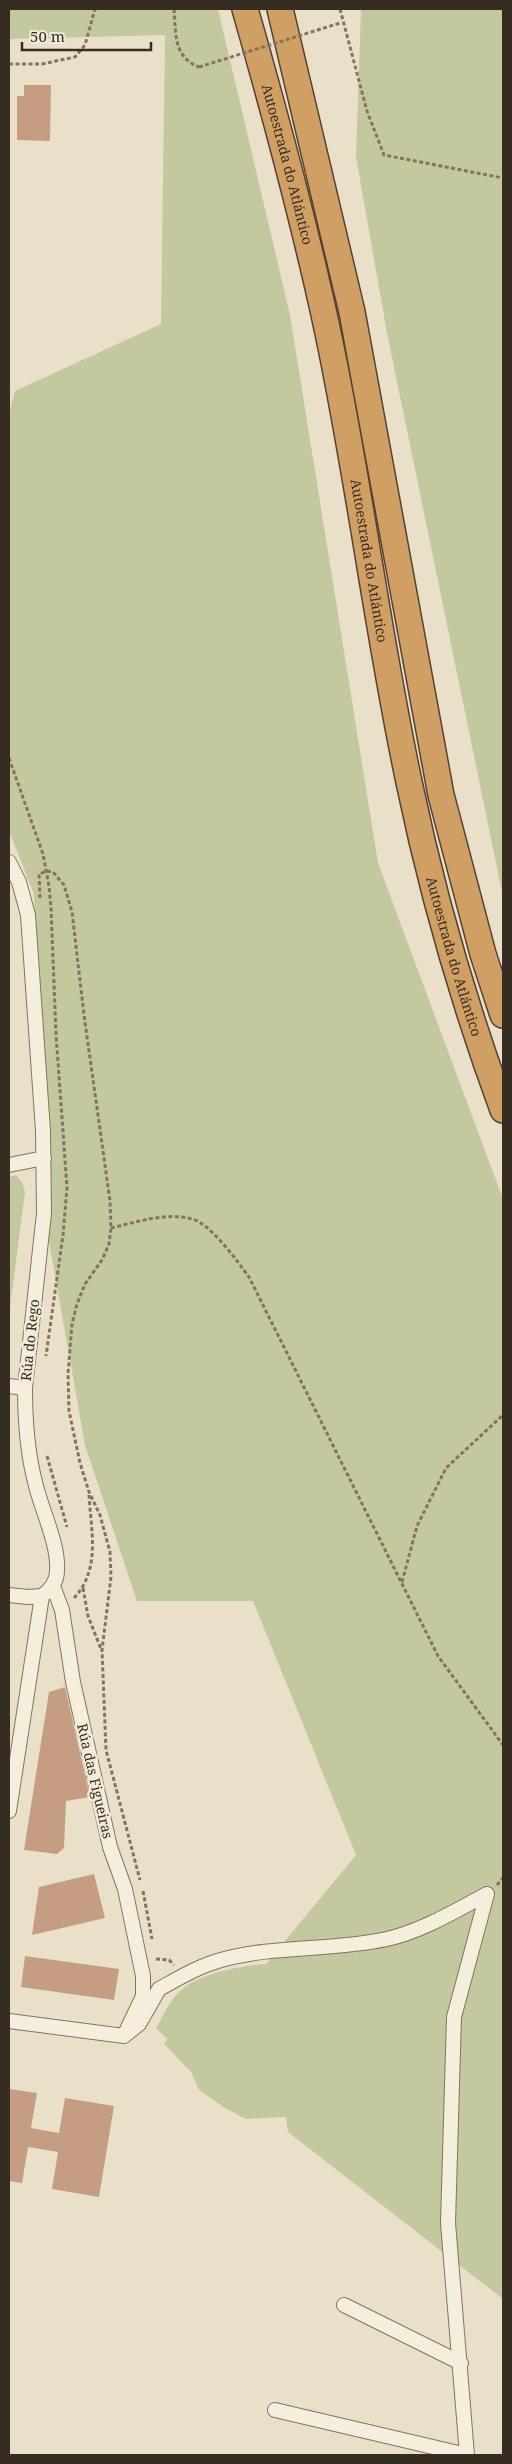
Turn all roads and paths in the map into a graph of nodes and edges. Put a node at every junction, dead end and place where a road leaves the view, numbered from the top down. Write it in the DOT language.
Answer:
graph roads {
  1 [pos="95,9"];
  2 [pos="174,9"];
  3 [pos="245,9"];
  4 [pos="280,9"];
  5 [pos="340,9"];
  6 [pos="342,22"];
  7 [pos="9,64"];
  8 [pos="503,178"];
  9 [pos="9,758"];
  10 [pos="9,862"];
  11 [pos="503,1015"];
  12 [pos="503,1110"];
  13 [pos="44,1158"];
  14 [pos="9,1165"];
  15 [pos="112,1228"];
  16 [pos="9,1386"];
  17 [pos="25,1388"];
  18 [pos="503,1415"];
  19 [pos="89,1492"];
  20 [pos="402,1583"];
  21 [pos="52,1586"];
  22 [pos="9,1594"];
  23 [pos="42,1596"];
  24 [pos="102,1650"];
  25 [pos="503,1745"];
  26 [pos="9,1811"];
  27 [pos="152,1944"];
  28 [pos="153,1953"];
  29 [pos="181,1964"];
  30 [pos="143,1976"];
  31 [pos="159,1989"];
  32 [pos="9,2021"];
  33 [pos="124,2036"];
  34 [pos="344,2305"];
  35 [pos="461,2363"];
  36 [pos="275,2410"];
  37 [pos="467,2455"];
  1 -- 7 [label="path"];
  2 -- 6 [label="path, bridge"];
  3 -- 12 [label="highway, Autoestrada do Atlántico"];
  4 -- 11 [label="highway, Autoestrada do Atlántico"];
  5 -- 6 [label="path"];
  6 -- 8 [label="path"];
  9 -- 15 [label="path"];
  10 -- 13 [label="street, Rúa do Rego"];
  13 -- 14 [label="street"];
  13 -- 17 [label="street, Rúa do Rego"];
  15 -- 19 [label="path"];
  15 -- 20 [label="path"];
  16 -- 17 [label="street"];
  17 -- 21 [label="street, Rúa do Rego"];
  18 -- 20 [label="path"];
  19 -- 24 [label="path"];
  19 -- 24 [label="path"];
  20 -- 25 [label="path"];
  21 -- 23 [label="street"];
  21 -- 30 [label="street, Rúa das Figueiras"];
  22 -- 23 [label="street"];
  23 -- 26 [label="street"];
  24 -- 27 [label="path"];
  28 -- 29 [label="path"];
  30 -- 31 [label="street"];
  30 -- 33 [label="street, Rúa das Figueiras"];
  31 -- 33 [label="street"];
  31 -- 35 [label="street"];
  32 -- 33 [label="street"];
  34 -- 35 [label="street"];
  35 -- 37 [label="street"];
  36 -- 37 [label="street"];
}
